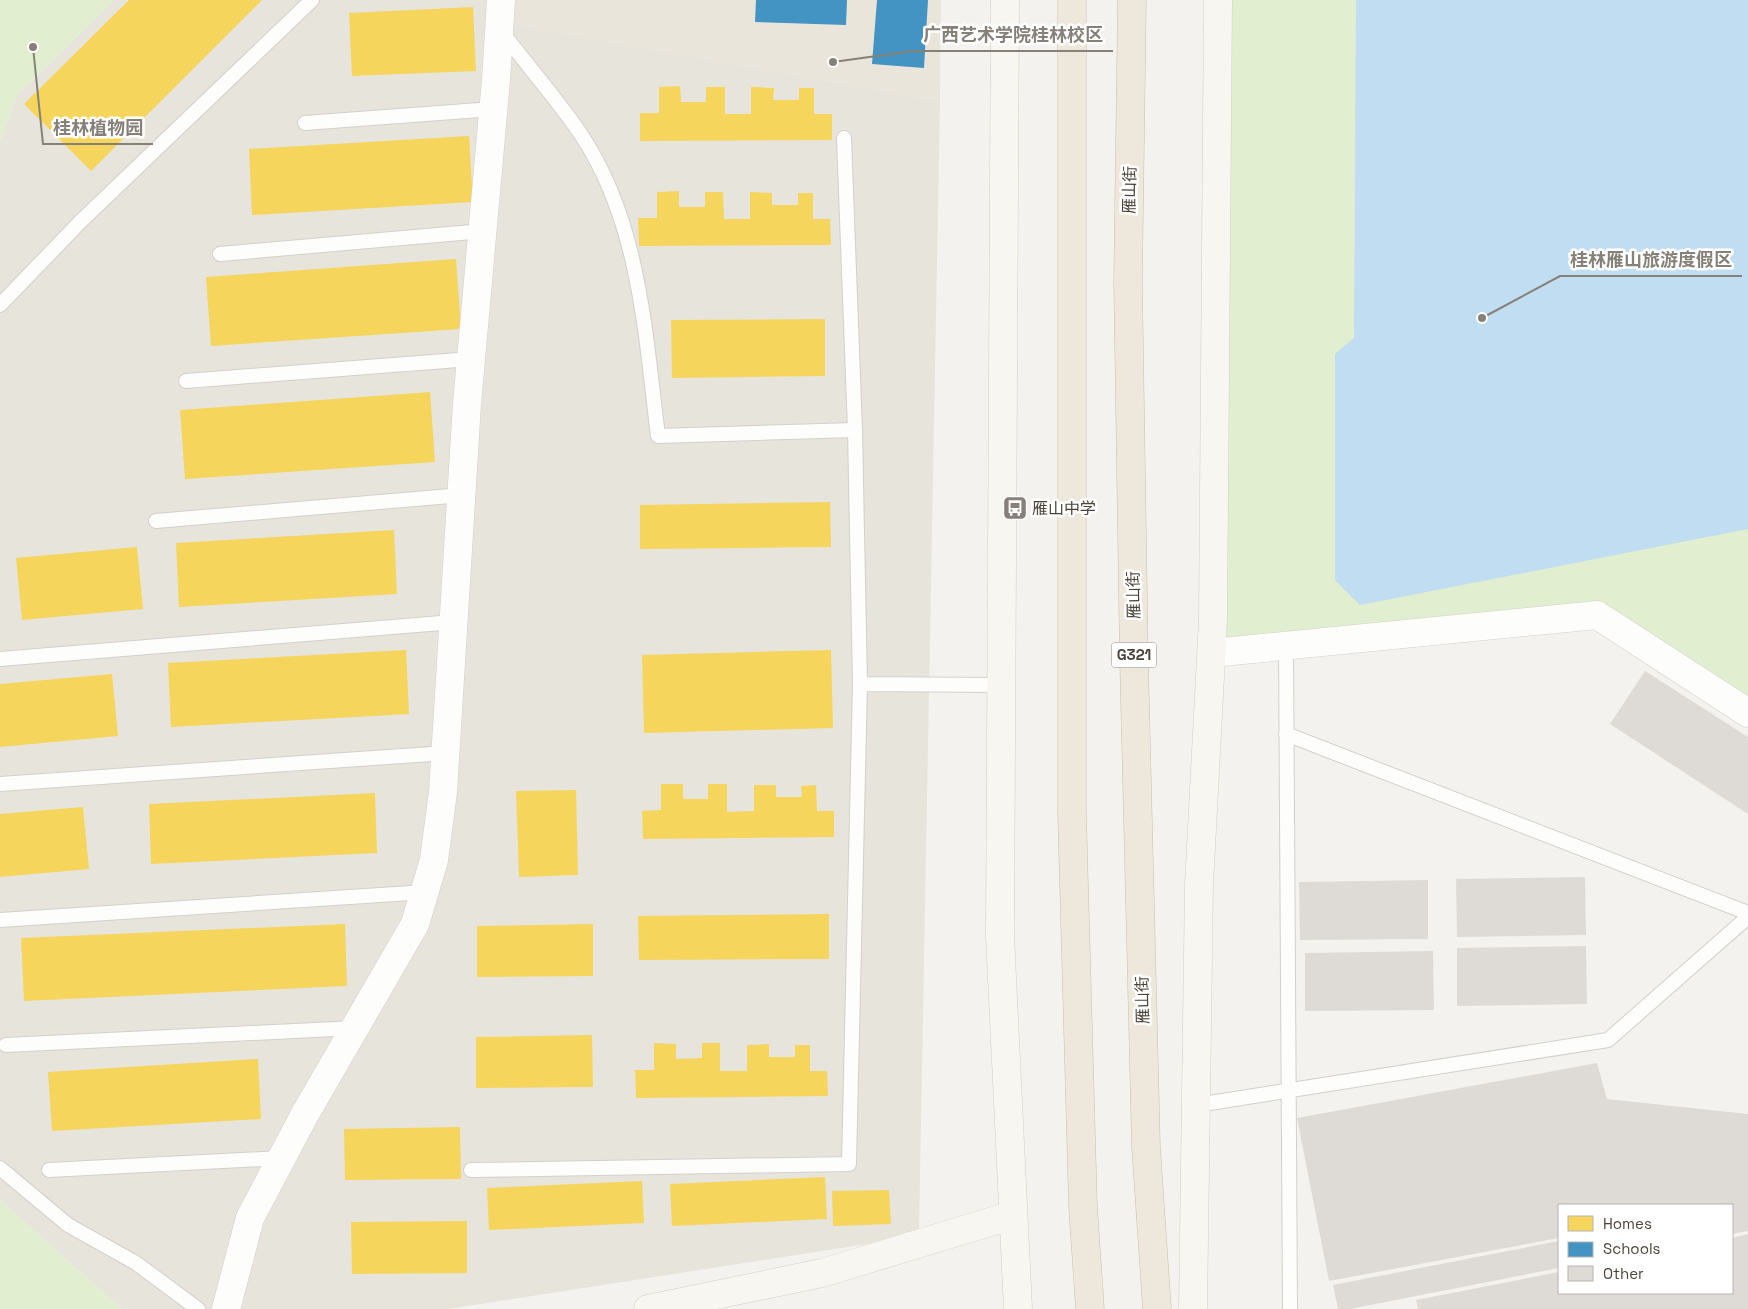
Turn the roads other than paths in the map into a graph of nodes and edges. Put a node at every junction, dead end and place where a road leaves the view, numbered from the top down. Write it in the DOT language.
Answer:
graph roads {
  1 [pos="312,0"];
  2 [pos="501,0"];
  3 [pos="1005,0"];
  4 [pos="1072,0"];
  5 [pos="1132,0"];
  6 [pos="1218,0"];
  7 [pos="499,28"];
  8 [pos="494,109"];
  9 [pos="305,123"];
  10 [pos="844,138"];
  11 [pos="483,231"];
  12 [pos="220,254"];
  13 [pos="0,305"];
  14 [pos="471,359"];
  15 [pos="186,382"];
  16 [pos="855,430"];
  17 [pos="462,496"];
  18 [pos="156,521"];
  19 [pos="454,622"];
  20 [pos="1286,646"];
  21 [pos="1212,653"];
  22 [pos="0,659"];
  23 [pos="860,684"];
  24 [pos="1000,685"];
  25 [pos="1748,712"];
  26 [pos="1286,734"];
  27 [pos="446,753"];
  28 [pos="0,784"];
  29 [pos="426,892"];
  30 [pos="1748,913"];
  31 [pos="1748,917"];
  32 [pos="0,920"];
  33 [pos="355,1028"];
  34 [pos="6,1045"];
  35 [pos="1288,1090"];
  36 [pos="1197,1105"];
  37 [pos="282,1158"];
  38 [pos="0,1168"];
  39 [pos="49,1170"];
  40 [pos="471,1170"];
  41 [pos="1013,1215"];
  42 [pos="198,1309"];
  43 [pos="226,1309"];
  44 [pos="648,1309"];
  45 [pos="1018,1309"];
  46 [pos="1090,1309"];
  47 [pos="1157,1309"];
  48 [pos="1193,1309"];
  49 [pos="1290,1309"];
  1 -- 13 [label="lane"];
  2 -- 7 [label="street"];
  3 -- 24 [label="street"];
  4 -- 46 [label="highway"];
  5 -- 47 [label="highway, 雁山街 / G321"];
  6 -- 21 [label="street"];
  7 -- 8 [label="street"];
  7 -- 16 [label="lane"];
  8 -- 9 [label="lane"];
  8 -- 11 [label="street"];
  10 -- 16 [label="lane"];
  11 -- 12 [label="lane"];
  11 -- 14 [label="street"];
  14 -- 15 [label="lane"];
  14 -- 17 [label="street"];
  16 -- 23 [label="lane"];
  17 -- 18 [label="lane"];
  17 -- 19 [label="street"];
  19 -- 22 [label="lane"];
  19 -- 27 [label="street"];
  20 -- 21 [label="street"];
  20 -- 25 [label="street"];
  20 -- 26 [label="lane"];
  21 -- 36 [label="street"];
  23 -- 24 [label="lane"];
  23 -- 40 [label="lane"];
  24 -- 41 [label="street"];
  26 -- 30 [label="lane"];
  26 -- 35 [label="lane"];
  27 -- 28 [label="lane"];
  27 -- 29 [label="street"];
  29 -- 32 [label="lane"];
  29 -- 33 [label="street"];
  31 -- 35 [label="lane"];
  33 -- 34 [label="lane"];
  33 -- 37 [label="street"];
  35 -- 36 [label="lane"];
  35 -- 49 [label="lane"];
  36 -- 48 [label="street"];
  37 -- 39 [label="lane"];
  37 -- 43 [label="street"];
  38 -- 42 [label="lane"];
  41 -- 44 [label="street"];
  41 -- 45 [label="street"];
}
